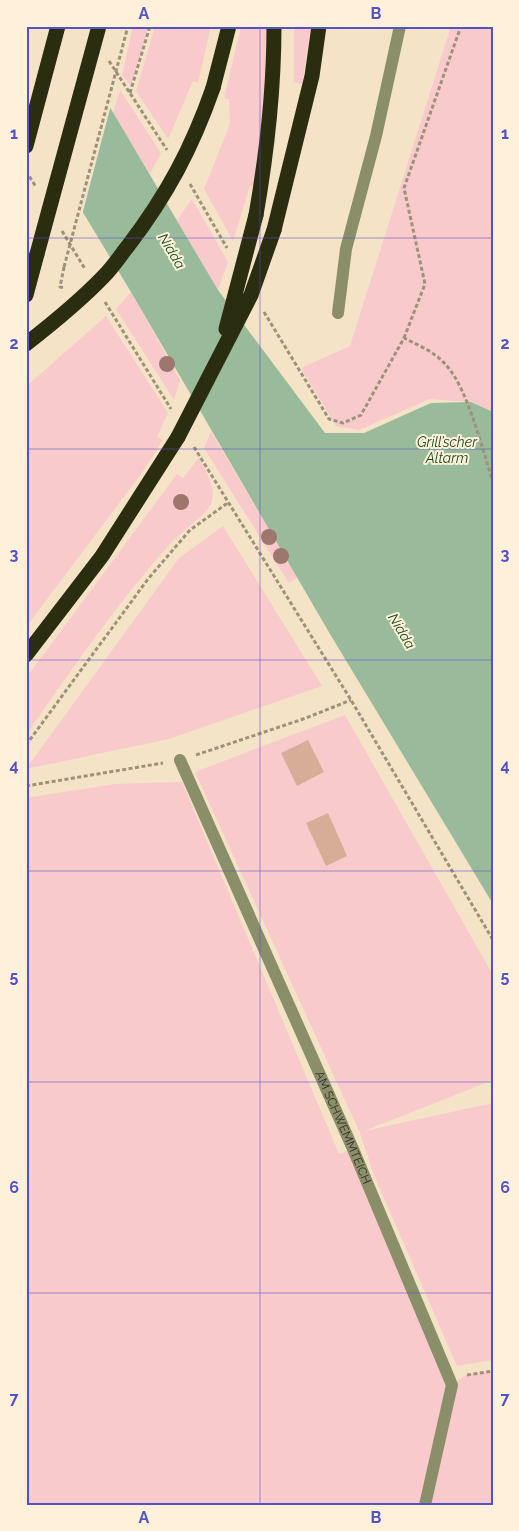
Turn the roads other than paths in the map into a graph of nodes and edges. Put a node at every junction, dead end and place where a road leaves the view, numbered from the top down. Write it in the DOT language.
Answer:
graph roads {
  1 [pos="58,26"];
  2 [pos="99,26"];
  3 [pos="229,26"];
  4 [pos="274,26"];
  5 [pos="319,26"];
  6 [pos="400,26"];
  7 [pos="26,146"];
  8 [pos="26,295"];
  9 [pos="338,313"];
  10 [pos="26,344"];
  11 [pos="219,357"];
  12 [pos="26,655"];
  13 [pos="180,760"];
  14 [pos="425,1505"];
  1 -- 7 [label="highway"];
  2 -- 8 [label="highway, bridge"];
  3 -- 10 [label="highway, bridge"];
  4 -- 11 [label="highway, bridge"];
  5 -- 11 [label="highway, bridge"];
  6 -- 9 [label="lane"];
  11 -- 12 [label="highway, bridge"];
  13 -- 14 [label="lane, AM SCHWEMMTEICH"];
}
